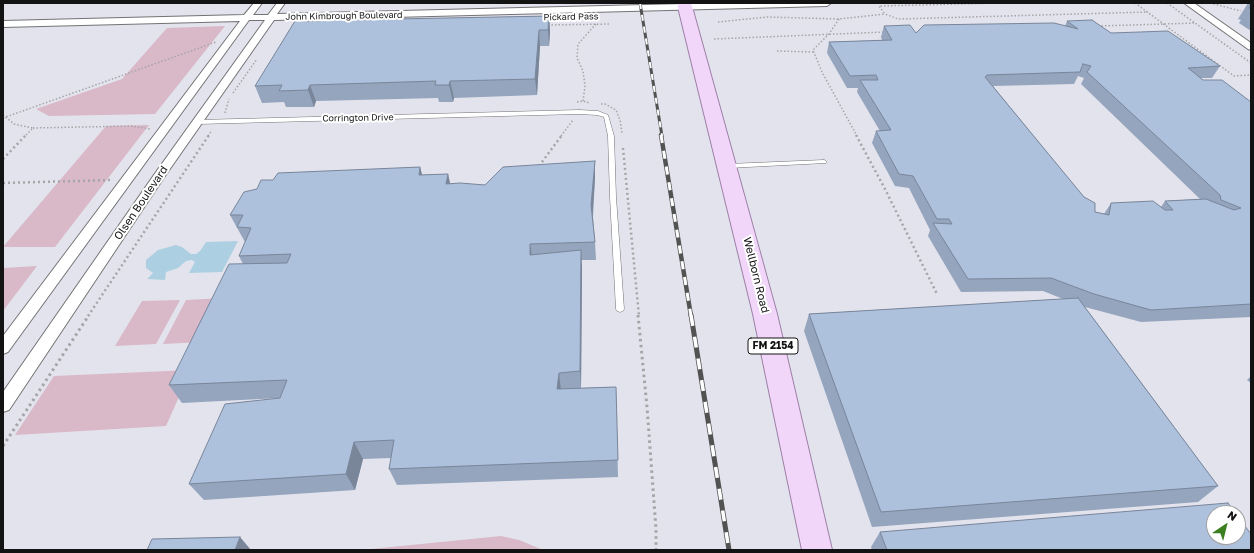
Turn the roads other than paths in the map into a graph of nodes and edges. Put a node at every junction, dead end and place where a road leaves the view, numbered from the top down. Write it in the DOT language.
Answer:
graph roads {
  1 [pos="258,3"];
  2 [pos="584,3"];
  3 [pos="816,3"];
  4 [pos="827,3"];
  5 [pos="1188,3"];
  6 [pos="764,4"];
  7 [pos="685,5"];
  8 [pos="420,7"];
  9 [pos="276,10"];
  10 [pos="449,10"];
  11 [pos="249,15"];
  12 [pos="375,15"];
  13 [pos="4,20"];
  14 [pos="1251,47"];
  15 [pos="170,119"];
  16 [pos="198,122"];
  17 [pos="824,162"];
  18 [pos="728,166"];
  19 [pos="620,310"];
  20 [pos="3,348"];
  21 [pos="3,405"];
  22 [pos="817,550"];
  1 -- 11 [label="street"];
  2 -- 10 [label="street, John Kimbrough Boulevard"];
  3 -- 4 [label="street, John Kimbrough Boulevard"];
  3 -- 6 [label="street, John Kimbrough Boulevard"];
  5 -- 14 [label="street"];
  6 -- 7 [label="street, John Kimbrough Boulevard"];
  7 -- 10 [label="street, John Kimbrough Boulevard"];
  7 -- 18 [label="main road, Wellborn Road / FM 2154"];
  8 -- 9 [label="street, John Kimbrough Boulevard"];
  8 -- 10 [label="street, John Kimbrough Boulevard"];
  8 -- 12 [label="street"];
  9 -- 11 [label="street, John Kimbrough Boulevard"];
  9 -- 12 [label="street, John Kimbrough Boulevard"];
  9 -- 16 [label="street, Olsen Boulevard"];
  10 -- 12 [label="street, John Kimbrough Boulevard"];
  11 -- 13 [label="street, John Kimbrough Boulevard"];
  11 -- 15 [label="street"];
  15 -- 16 [label="street, Corrington Drive"];
  15 -- 20 [label="street"];
  16 -- 19 [label="lane, Corrington Drive"];
  16 -- 21 [label="street, Olsen Boulevard"];
  17 -- 18 [label="lane"];
  18 -- 22 [label="main road, Wellborn Road / FM 2154"];
}
